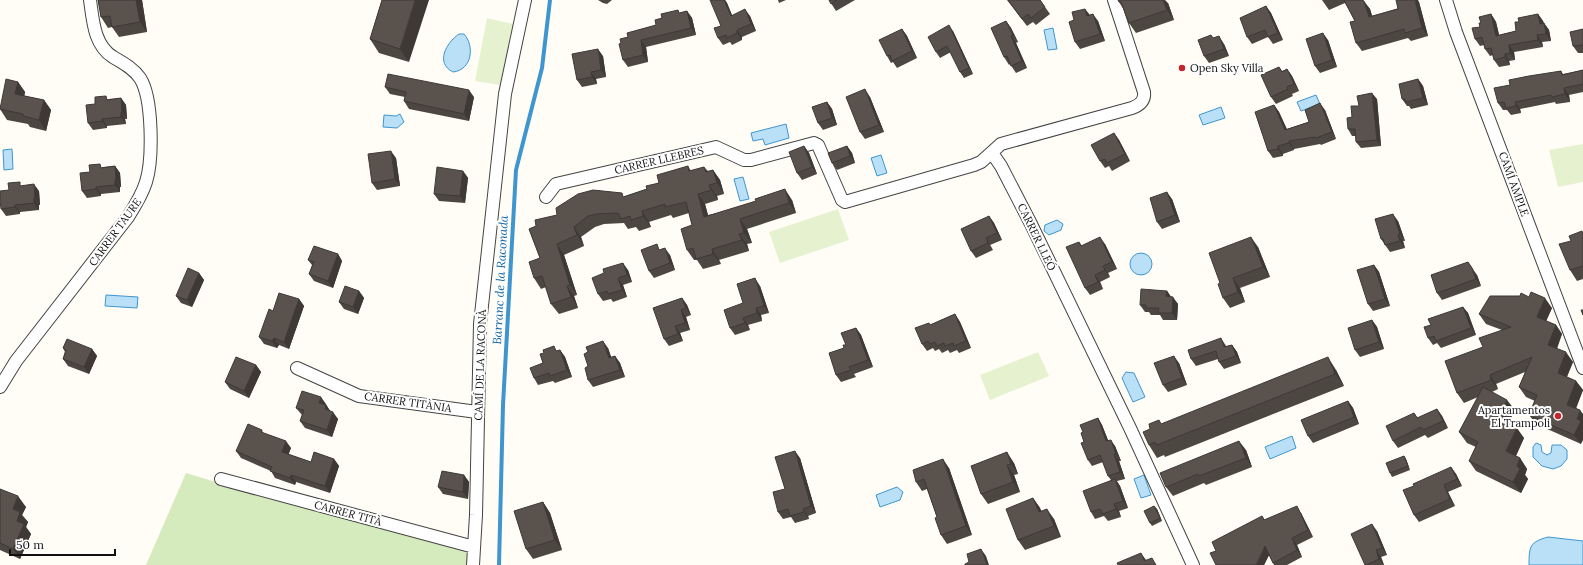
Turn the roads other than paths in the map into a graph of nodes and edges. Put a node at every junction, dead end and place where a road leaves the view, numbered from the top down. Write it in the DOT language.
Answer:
graph roads {
  1 [pos="90,0"];
  2 [pos="525,0"];
  3 [pos="1114,0"];
  4 [pos="1446,0"];
  5 [pos="992,153"];
  6 [pos="546,197"];
  7 [pos="297,368"];
  8 [pos="1583,368"];
  9 [pos="0,387"];
  10 [pos="477,412"];
  11 [pos="221,480"];
  12 [pos="474,547"];
  13 [pos="473,565"];
  14 [pos="1193,565"];
  1 -- 9 [label="street, CARRER TAURE"];
  2 -- 10 [label="street, CAMÍ DE LA RACONÀ"];
  3 -- 5 [label="street"];
  4 -- 8 [label="street, CAMÍ AMPLE"];
  5 -- 6 [label="street, CARRER LLEBRES"];
  5 -- 14 [label="street, CARRER LLEÓ"];
  7 -- 10 [label="street, CARRER TITÀNIA"];
  10 -- 12 [label="street, CAMÍ DE LA RACONÀ"];
  11 -- 12 [label="street, CARRER TITÀ"];
  12 -- 13 [label="street, CAMÍ DE LA RACONÀ"];
}
